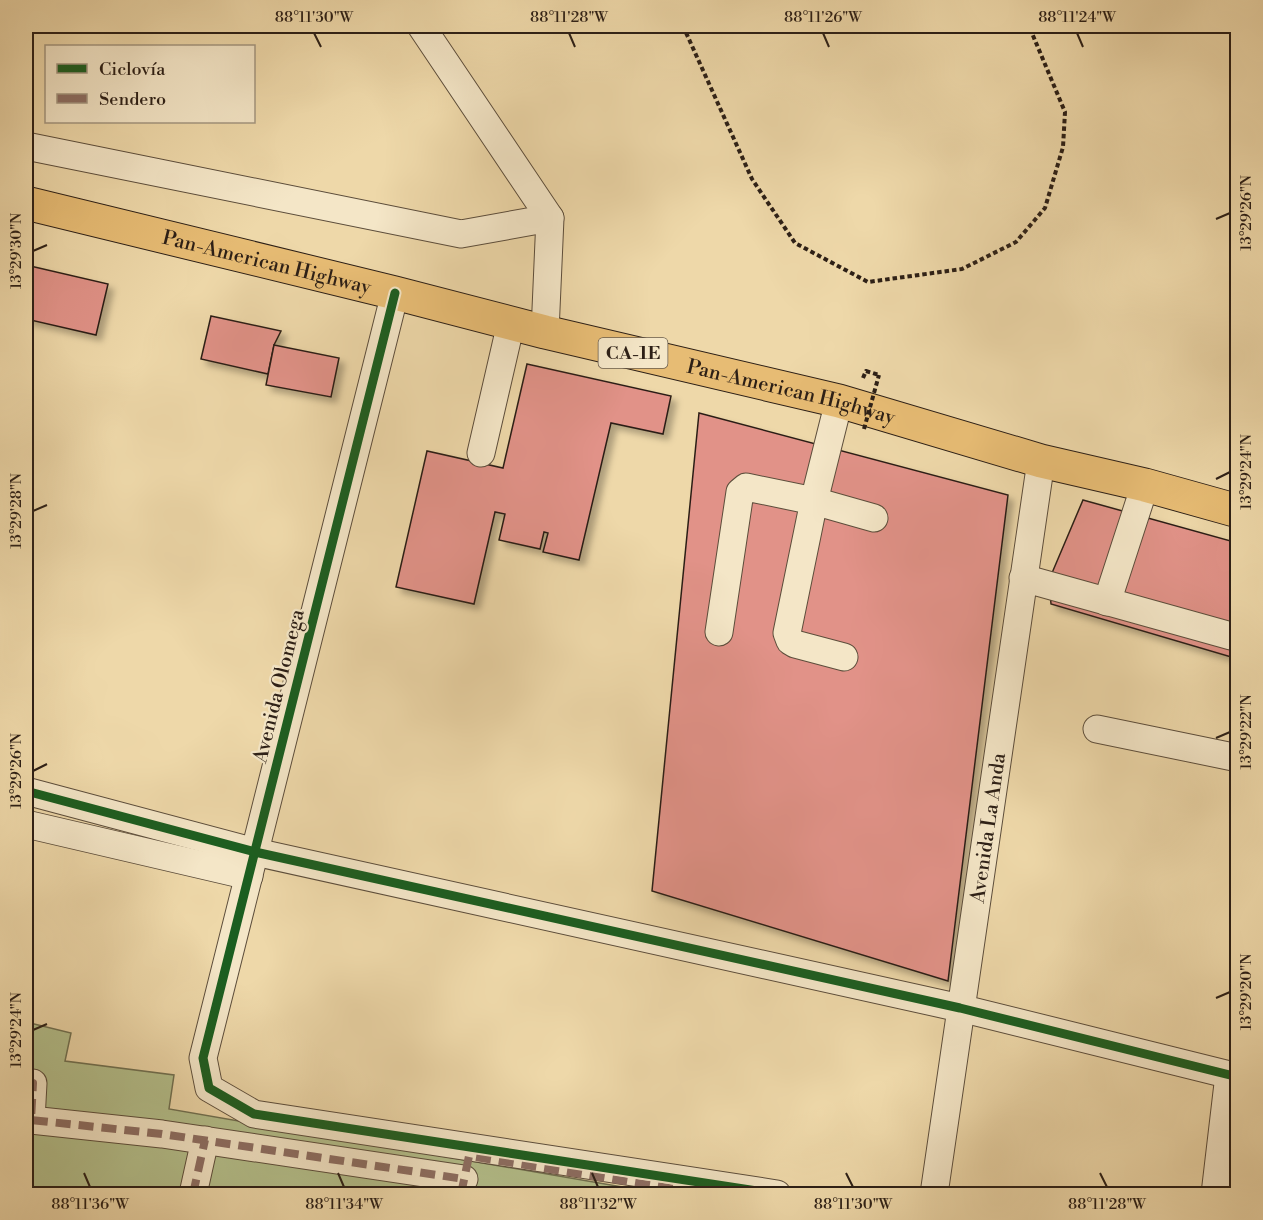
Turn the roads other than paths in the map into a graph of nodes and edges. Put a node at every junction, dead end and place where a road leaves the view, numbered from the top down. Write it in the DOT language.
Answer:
graph roads {
  1 [pos="421,26"];
  2 [pos="26,146"];
  3 [pos="26,203"];
  4 [pos="550,218"];
  5 [pos="395,292"];
  6 [pos="511,323"];
  7 [pos="545,332"];
  8 [pos="839,401"];
  9 [pos="481,453"];
  10 [pos="1041,461"];
  11 [pos="1145,485"];
  12 [pos="814,501"];
  13 [pos="1238,511"];
  14 [pos="874,518"];
  15 [pos="1023,578"];
  16 [pos="1107,602"];
  17 [pos="719,632"];
  18 [pos="1238,636"];
  19 [pos="844,657"];
  20 [pos="1097,729"];
  21 [pos="1238,758"];
  22 [pos="26,791"];
  23 [pos="26,824"];
  24 [pos="252,864"];
  25 [pos="960,1008"];
  26 [pos="1233,1076"];
  27 [pos="26,1082"];
  28 [pos="26,1138"];
  29 [pos="447,1144"];
  30 [pos="199,1151"];
  31 [pos="455,1186"];
  32 [pos="181,1194"];
  33 [pos="193,1194"];
  34 [pos="706,1194"];
  35 [pos="777,1194"];
  36 [pos="934,1194"];
  37 [pos="1215,1194"];
  1 -- 4 [label="street"];
  2 -- 4 [label="street"];
  3 -- 5 [label="highway, Pan-American Highway / CA-1E"];
  4 -- 7 [label="street"];
  5 -- 6 [label="highway, Pan-American Highway / CA-1E"];
  5 -- 24 [label="street, Avenida Olomega"];
  6 -- 7 [label="highway, Pan-American Highway / CA-1E"];
  6 -- 9 [label="street"];
  7 -- 8 [label="highway, Pan-American Highway / CA-1E"];
  8 -- 10 [label="highway, Pan-American Highway / CA-1E"];
  8 -- 12 [label="street"];
  10 -- 11 [label="highway, Pan-American Highway / CA-1E"];
  10 -- 15 [label="street, Avenida La Anda"];
  11 -- 13 [label="highway, Pan-American Highway / CA-1E"];
  11 -- 16 [label="street"];
  12 -- 14 [label="street"];
  12 -- 17 [label="street"];
  12 -- 19 [label="street"];
  15 -- 16 [label="street"];
  15 -- 25 [label="street, Avenida La Anda"];
  16 -- 18 [label="street"];
  20 -- 21 [label="street"];
  22 -- 24 [label="street"];
  23 -- 24 [label="street"];
  24 -- 25 [label="street"];
  24 -- 29 [label="street, Avenida Olomega"];
  25 -- 26 [label="street"];
  25 -- 36 [label="street, Avenida La Anda"];
  26 -- 37 [label="street"];
  27 -- 30 [label="street"];
  28 -- 30 [label="street"];
  29 -- 31 [label="street"];
  29 -- 35 [label="street"];
  30 -- 31 [label="street"];
  30 -- 32 [label="street"];
  30 -- 33 [label="street"];
  31 -- 34 [label="street"];
}
